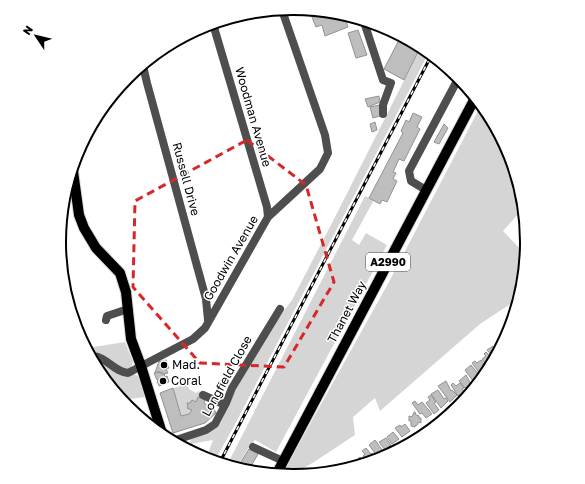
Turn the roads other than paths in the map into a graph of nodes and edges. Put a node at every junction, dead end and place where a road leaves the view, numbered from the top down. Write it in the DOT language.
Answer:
graph roads {
  1 [pos="284,15"];
  2 [pos="365,27"];
  3 [pos="214,29"];
  4 [pos="144,70"];
  5 [pos="455,84"];
  6 [pos="472,103"];
  7 [pos="383,114"];
  8 [pos="74,180"];
  9 [pos="426,190"];
  10 [pos="268,217"];
  11 [pos="222,298"];
  12 [pos="206,299"];
  13 [pos="128,309"];
  14 [pos="280,310"];
  15 [pos="106,320"];
  16 [pos="208,321"];
  17 [pos="97,357"];
  18 [pos="141,366"];
  19 [pos="203,395"];
  20 [pos="226,405"];
  21 [pos="160,426"];
  22 [pos="179,439"];
  23 [pos="253,447"];
  24 [pos="283,461"];
  25 [pos="279,469"];
  1 -- 10 [label="street, Goodwin Avenue"];
  2 -- 7 [label="street"];
  3 -- 10 [label="street, Woodman Avenue"];
  4 -- 12 [label="street, Russell Drive"];
  5 -- 9 [label="street"];
  6 -- 9 [label="main road, Thanet Way / A2990"];
  8 -- 13 [label="main road"];
  9 -- 24 [label="main road, Thanet Way / A2990"];
  10 -- 11 [label="street, Goodwin Avenue"];
  11 -- 12 [label="street"];
  11 -- 16 [label="street, Goodwin Avenue"];
  12 -- 16 [label="street, Russell Drive"];
  13 -- 15 [label="street"];
  13 -- 18 [label="main road"];
  14 -- 20 [label="street, Longfield Close"];
  16 -- 18 [label="street, Goodwin Avenue"];
  17 -- 18 [label="street, Goodwin Avenue"];
  18 -- 21 [label="main road"];
  19 -- 20 [label="street"];
  20 -- 22 [label="street, Longfield Close"];
  23 -- 24 [label="street"];
  24 -- 25 [label="main road, Thanet Way / A2990"];
}
